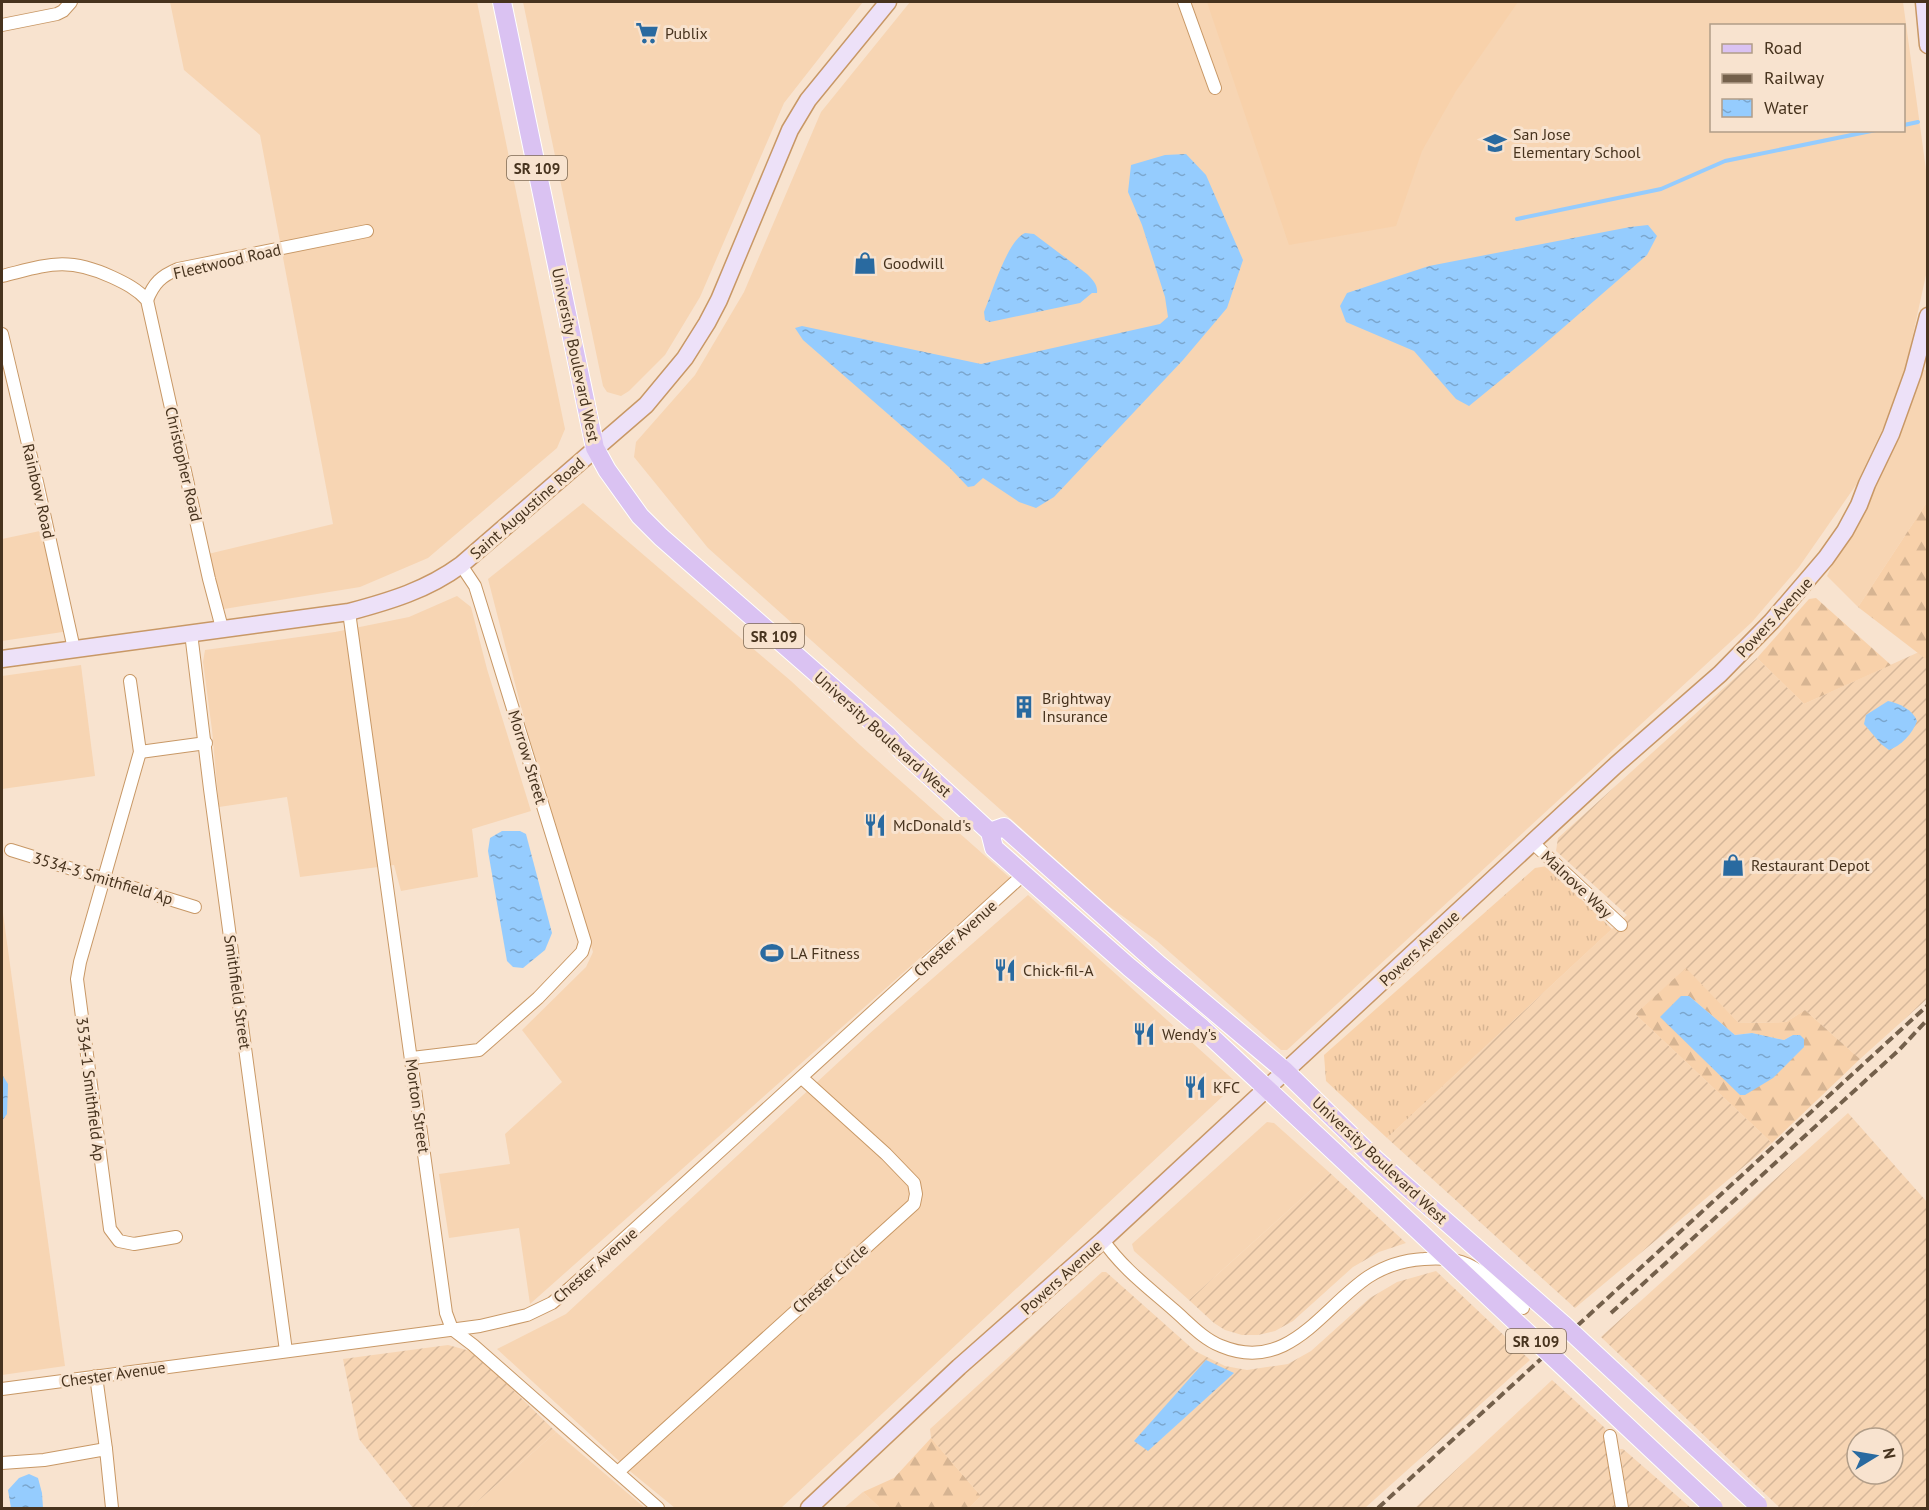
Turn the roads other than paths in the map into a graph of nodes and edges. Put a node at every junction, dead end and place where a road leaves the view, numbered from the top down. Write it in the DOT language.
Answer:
graph roads {
  1 [pos="71,2"];
  2 [pos="502,2"];
  3 [pos="888,2"];
  4 [pos="1184,2"];
  5 [pos="1924,2"];
  6 [pos="2,25"];
  7 [pos="1928,45"];
  8 [pos="1215,88"];
  9 [pos="367,231"];
  10 [pos="2,276"];
  11 [pos="147,300"];
  12 [pos="1928,316"];
  13 [pos="2,334"];
  14 [pos="595,448"];
  15 [pos="461,565"];
  16 [pos="349,612"];
  17 [pos="222,628"];
  18 [pos="191,633"];
  19 [pos="75,649"];
  20 [pos="2,659"];
  21 [pos="130,681"];
  22 [pos="206,743"];
  23 [pos="140,752"];
  24 [pos="990,832"];
  25 [pos="1533,843"];
  26 [pos="11,850"];
  27 [pos="1024,874"];
  28 [pos="104,879"];
  29 [pos="1063,881"];
  30 [pos="195,907"];
  31 [pos="1621,925"];
  32 [pos="412,1058"];
  33 [pos="1285,1071"];
  34 [pos="802,1078"];
  35 [pos="1267,1087"];
  36 [pos="176,1237"];
  37 [pos="1103,1240"];
  38 [pos="1522,1308"];
  39 [pos="452,1329"];
  40 [pos="286,1351"];
  41 [pos="96,1376"];
  42 [pos="2,1389"];
  43 [pos="1610,1436"];
  44 [pos="106,1449"];
  45 [pos="2,1463"];
  46 [pos="618,1472"];
  47 [pos="1759,1507"];
  48 [pos="112,1509"];
  49 [pos="658,1509"];
  50 [pos="809,1509"];
  51 [pos="1622,1509"];
  52 [pos="1714,1509"];
  1 -- 6 [label="street"];
  2 -- 14 [label="main road, University Boulevard West / SR 109"];
  3 -- 14 [label="street, Saint Augustine Road"];
  4 -- 8 [label="street"];
  5 -- 7 [label="street"];
  9 -- 11 [label="street, Fleetwood Road"];
  10 -- 11 [label="street"];
  11 -- 17 [label="street, Christopher Road"];
  12 -- 25 [label="street, Powers Avenue"];
  13 -- 19 [label="street, Rainbow Road"];
  14 -- 15 [label="street, Saint Augustine Road"];
  14 -- 24 [label="main road, University Boulevard West / SR 109"];
  15 -- 16 [label="street, Saint Augustine Road"];
  15 -- 32 [label="street, Morrow Street"];
  16 -- 17 [label="street, Saint Augustine Road"];
  16 -- 32 [label="street, Morton Street"];
  17 -- 18 [label="street, Saint Augustine Road"];
  18 -- 19 [label="street, Saint Augustine Road"];
  18 -- 22 [label="street, Smithfield Street"];
  19 -- 20 [label="street, Saint Augustine Road"];
  21 -- 23 [label="street"];
  22 -- 23 [label="street"];
  22 -- 40 [label="street, Smithfield Street"];
  23 -- 28 [label="street, 3534-1 Smithfield Ap"];
  24 -- 27 [label="main road, University Boulevard West / SR 109"];
  24 -- 29 [label="main road, University Boulevard West / SR 109"];
  25 -- 31 [label="street, Malnove Way"];
  25 -- 33 [label="street, Powers Avenue"];
  26 -- 28 [label="street, 3534-3 Smithfield Ap"];
  27 -- 29 [label="main road"];
  27 -- 34 [label="street, Chester Avenue"];
  27 -- 35 [label="main road, University Boulevard West / SR 109"];
  28 -- 30 [label="street, 3534-3 Smithfield Ap"];
  28 -- 36 [label="street, 3534-1 Smithfield Ap"];
  29 -- 33 [label="main road, University Boulevard West / SR 109"];
  32 -- 39 [label="street, Morton Street"];
  33 -- 35 [label="street, Powers Avenue"];
  33 -- 47 [label="main road, University Boulevard West / SR 109, bridge"];
  34 -- 39 [label="street, Chester Avenue"];
  34 -- 46 [label="street, Chester Circle"];
  35 -- 37 [label="street, Powers Avenue"];
  35 -- 52 [label="main road, University Boulevard West / SR 109, bridge"];
  37 -- 38 [label="street"];
  37 -- 50 [label="street, Powers Avenue"];
  39 -- 40 [label="street, Chester Avenue"];
  39 -- 46 [label="street"];
  40 -- 41 [label="street, Chester Avenue"];
  41 -- 42 [label="street, Chester Avenue"];
  41 -- 44 [label="street"];
  43 -- 51 [label="street"];
  44 -- 45 [label="street"];
  44 -- 48 [label="street"];
  46 -- 49 [label="street"];
}
